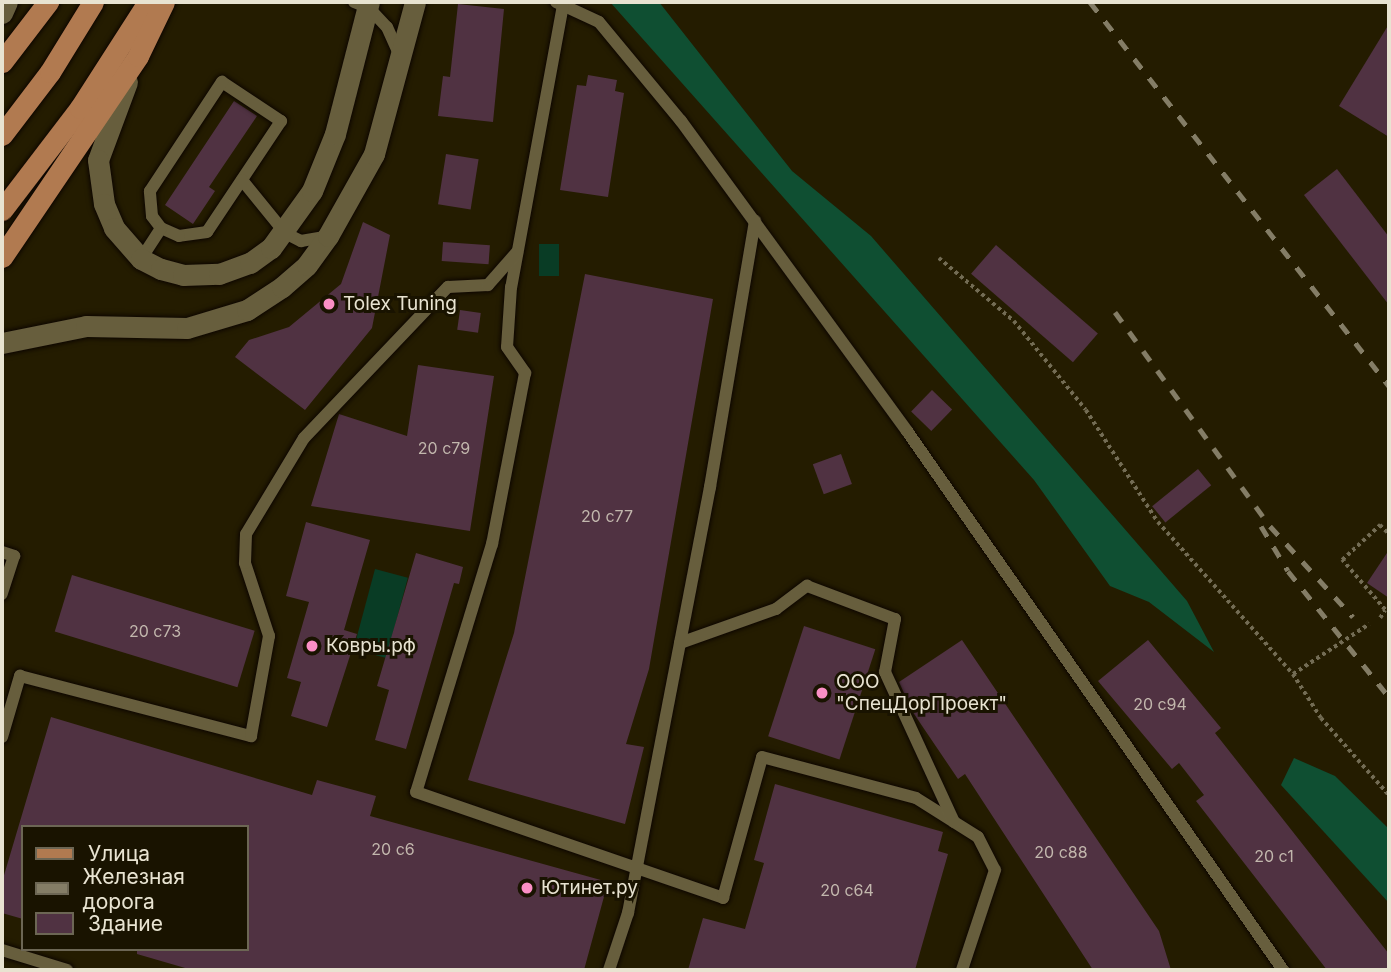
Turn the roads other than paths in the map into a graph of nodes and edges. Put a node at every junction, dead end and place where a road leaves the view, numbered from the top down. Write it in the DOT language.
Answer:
graph roads {
  1 [pos="7,2"];
  2 [pos="48,2"];
  3 [pos="93,2"];
  4 [pos="148,2"];
  5 [pos="164,2"];
  6 [pos="415,2"];
  7 [pos="559,3"];
  8 [pos="364,4"];
  9 [pos="2,13"];
  10 [pos="138,56"];
  11 [pos="2,62"];
  12 [pos="398,72"];
  13 [pos="2,135"];
  14 [pos="242,180"];
  15 [pos="2,210"];
  16 [pos="755,221"];
  17 [pos="161,228"];
  18 [pos="285,233"];
  19 [pos="328,236"];
  20 [pos="518,252"];
  21 [pos="2,257"];
  22 [pos="141,259"];
  23 [pos="2,343"];
  24 [pos="2,552"];
  25 [pos="2,594"];
  26 [pos="680,643"];
  27 [pos="2,737"];
  28 [pos="954,822"];
  29 [pos="636,871"];
  30 [pos="2,950"];
  31 [pos="67,970"];
  32 [pos="609,970"];
  33 [pos="961,970"];
  34 [pos="1283,970"];
  1 -- 9 [label="main road"];
  2 -- 11 [label="main road"];
  3 -- 13 [label="main road"];
  4 -- 15 [label="main road"];
  5 -- 10 [label="main road"];
  6 -- 12 [label="main road"];
  7 -- 16 [label="lane"];
  7 -- 20 [label="lane"];
  8 -- 12 [label="lane"];
  8 -- 18 [label="main road"];
  10 -- 21 [label="main road"];
  10 -- 22 [label="main road"];
  12 -- 19 [label="main road"];
  14 -- 17 [label="lane"];
  14 -- 17 [label="lane"];
  14 -- 18 [label="lane"];
  16 -- 26 [label="lane"];
  16 -- 34 [label="lane"];
  17 -- 22 [label="lane"];
  18 -- 19 [label="lane"];
  18 -- 22 [label="main road"];
  19 -- 23 [label="main road"];
  20 -- 27 [label="lane"];
  20 -- 29 [label="lane"];
  24 -- 25 [label="lane"];
  26 -- 28 [label="lane"];
  26 -- 29 [label="lane"];
  28 -- 29 [label="lane"];
  28 -- 33 [label="lane"];
  29 -- 32 [label="lane"];
  30 -- 31 [label="lane"];
}
